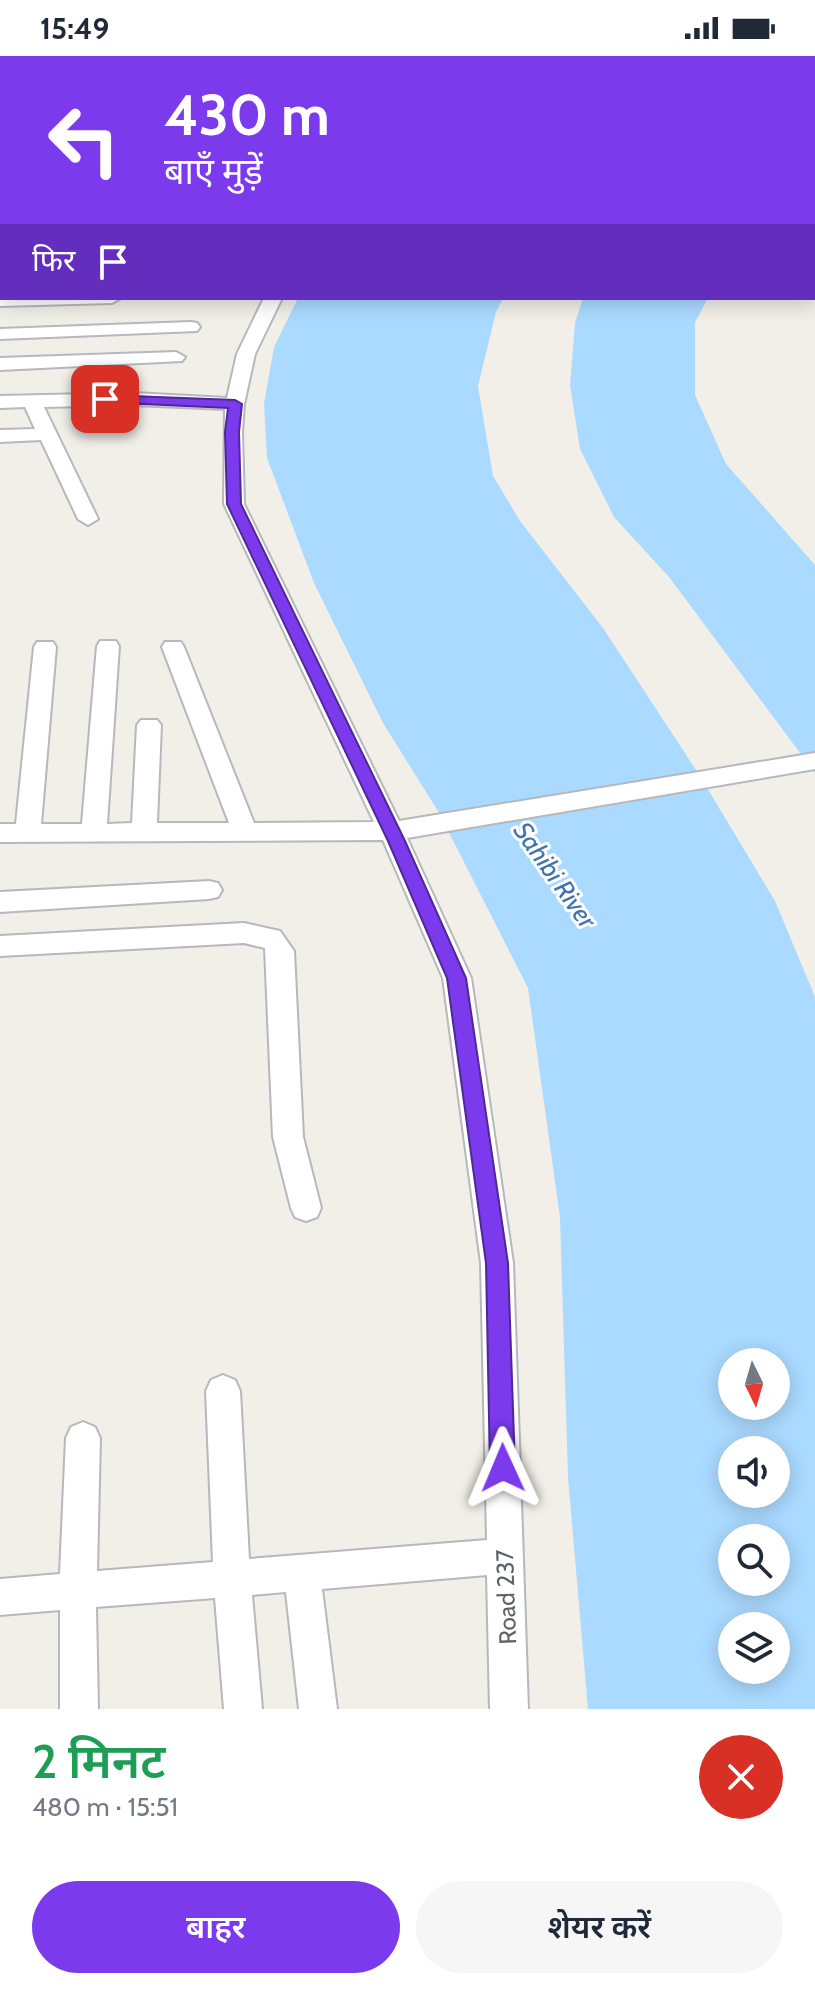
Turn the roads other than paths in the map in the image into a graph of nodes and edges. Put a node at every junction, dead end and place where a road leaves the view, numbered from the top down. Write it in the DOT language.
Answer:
graph roads {
  1 [pos="37,300"];
  2 [pos="272,300"];
  3 [pos="0,301"];
  4 [pos="191,327"];
  5 [pos="2,332"];
  6 [pos="176,357"];
  7 [pos="0,364"];
  8 [pos="39,385"];
  9 [pos="0,402"];
  10 [pos="235,404"];
  11 [pos="48,434"];
  12 [pos="0,436"];
  13 [pos="88,519"];
  14 [pos="108,646"];
  15 [pos="45,647"];
  16 [pos="173,647"];
  17 [pos="149,725"];
  18 [pos="815,761"];
  19 [pos="94,831"];
  20 [pos="144,831"];
  21 [pos="245,831"];
  22 [pos="390,831"];
  23 [pos="0,833"];
  24 [pos="28,833"];
  25 [pos="209,890"];
  26 [pos="0,902"];
  27 [pos="0,946"];
  28 [pos="306,1208"];
  29 [pos="223,1391"];
  30 [pos="83,1438"];
  31 [pos="505,1556"];
  32 [pos="302,1572"];
  33 [pos="232,1577"];
  34 [pos="78,1589"];
  35 [pos="0,1597"];
  36 [pos="79,1709"];
  37 [pos="243,1709"];
  38 [pos="318,1709"];
  39 [pos="509,1709"];
  1 -- 3 [label="street"];
  2 -- 10 [label="street, Road 237"];
  4 -- 5 [label="street"];
  5 -- 8 [label="street"];
  6 -- 8 [label="street"];
  7 -- 8 [label="street"];
  8 -- 9 [label="street"];
  8 -- 10 [label="street"];
  8 -- 11 [label="street"];
  10 -- 22 [label="street, Road 237"];
  11 -- 12 [label="street"];
  11 -- 13 [label="street"];
  14 -- 19 [label="street"];
  15 -- 24 [label="street"];
  16 -- 21 [label="street"];
  17 -- 20 [label="street"];
  18 -- 22 [label="street"];
  19 -- 20 [label="street"];
  19 -- 24 [label="street"];
  20 -- 21 [label="street"];
  21 -- 22 [label="street"];
  22 -- 31 [label="street, Road 237"];
  23 -- 24 [label="street"];
  25 -- 26 [label="street"];
  27 -- 28 [label="street"];
  29 -- 33 [label="street"];
  30 -- 34 [label="street"];
  31 -- 32 [label="street"];
  31 -- 39 [label="street, Road 237"];
  32 -- 33 [label="street"];
  32 -- 38 [label="street"];
  33 -- 34 [label="street"];
  33 -- 37 [label="street"];
  34 -- 35 [label="street"];
  34 -- 36 [label="street"];
}
